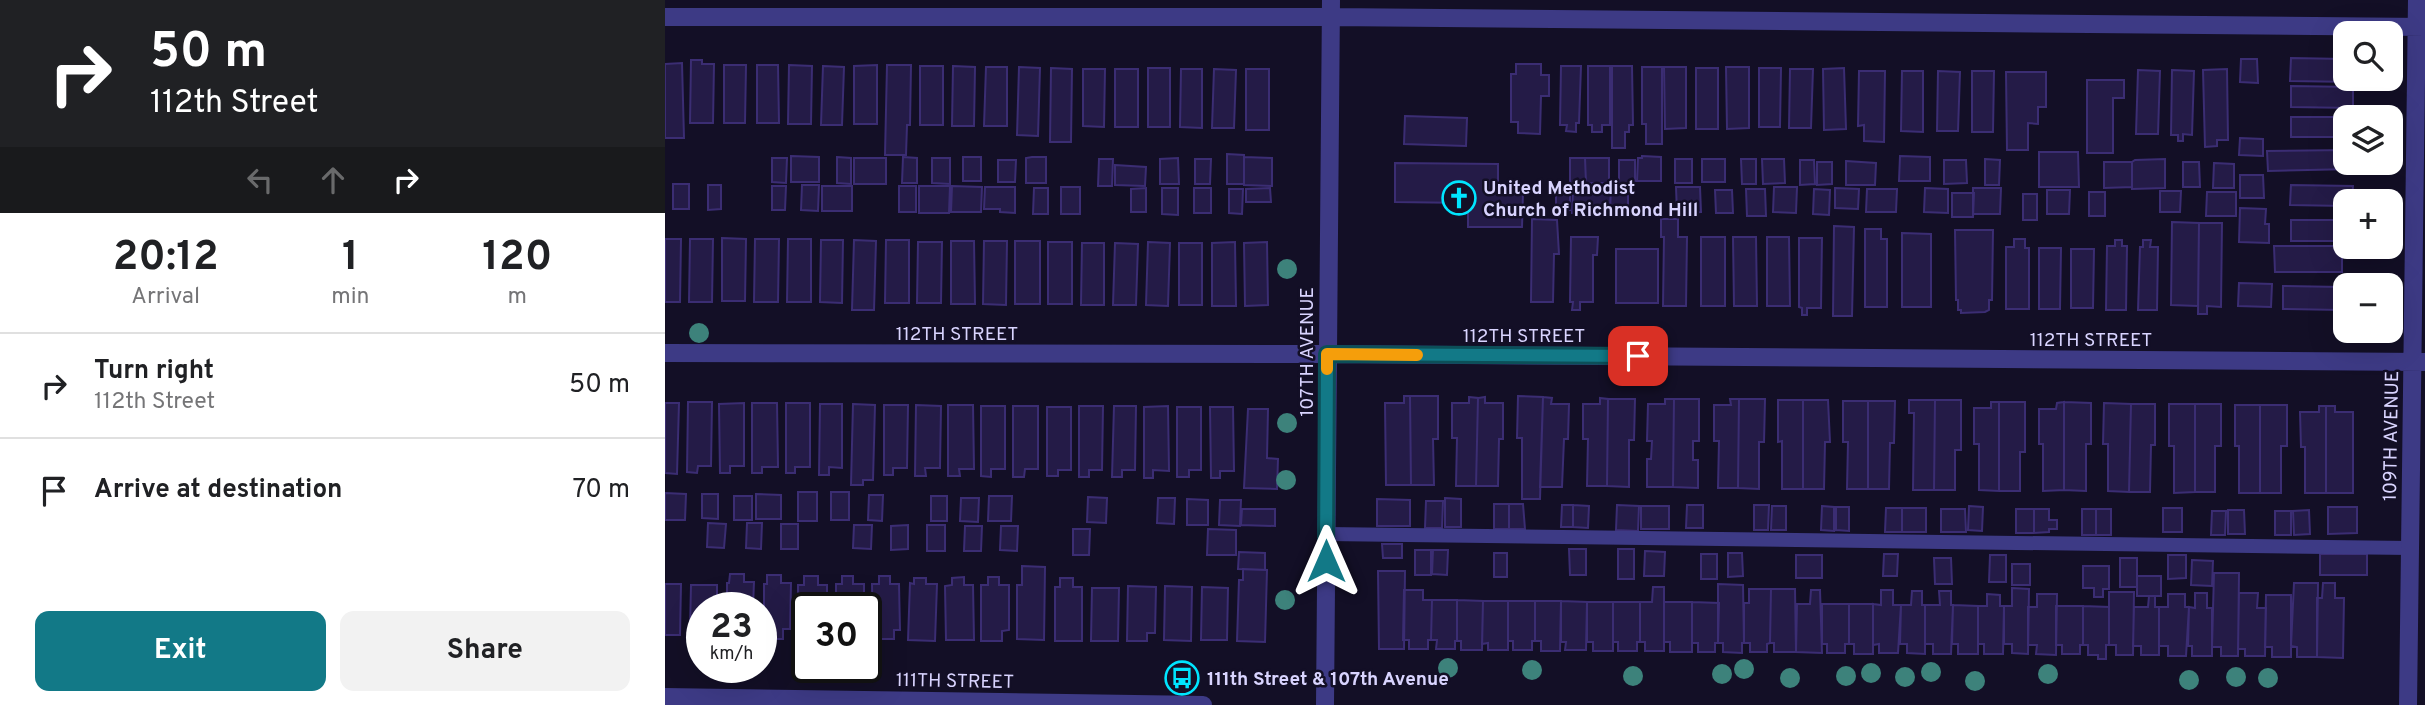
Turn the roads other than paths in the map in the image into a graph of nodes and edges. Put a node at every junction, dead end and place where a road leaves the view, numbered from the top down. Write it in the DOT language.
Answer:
graph roads {
  1 [pos="2417,0"];
  2 [pos="1331,8"];
  3 [pos="665,17"];
  4 [pos="2421,27"];
  5 [pos="665,353"];
  6 [pos="1327,354"];
  7 [pos="2418,362"];
  8 [pos="1326,534"];
  9 [pos="2410,548"];
  10 [pos="665,696"];
  11 [pos="1203,705"];
  12 [pos="1325,705"];
  13 [pos="2408,705"];
  1 -- 4 [label="street, 109TH AVENUE"];
  2 -- 3 [label="street"];
  2 -- 4 [label="street"];
  2 -- 6 [label="street, 107TH AVENUE"];
  4 -- 7 [label="street, 109TH AVENUE"];
  5 -- 6 [label="street, 112TH STREET"];
  6 -- 7 [label="street, 112TH STREET"];
  6 -- 8 [label="street, 107TH AVENUE"];
  7 -- 9 [label="street, 109TH AVENUE"];
  8 -- 9 [label="lane"];
  8 -- 12 [label="street, 107TH AVENUE"];
  9 -- 13 [label="street, 109TH AVENUE"];
  10 -- 11 [label="street, 111TH STREET"];
}
